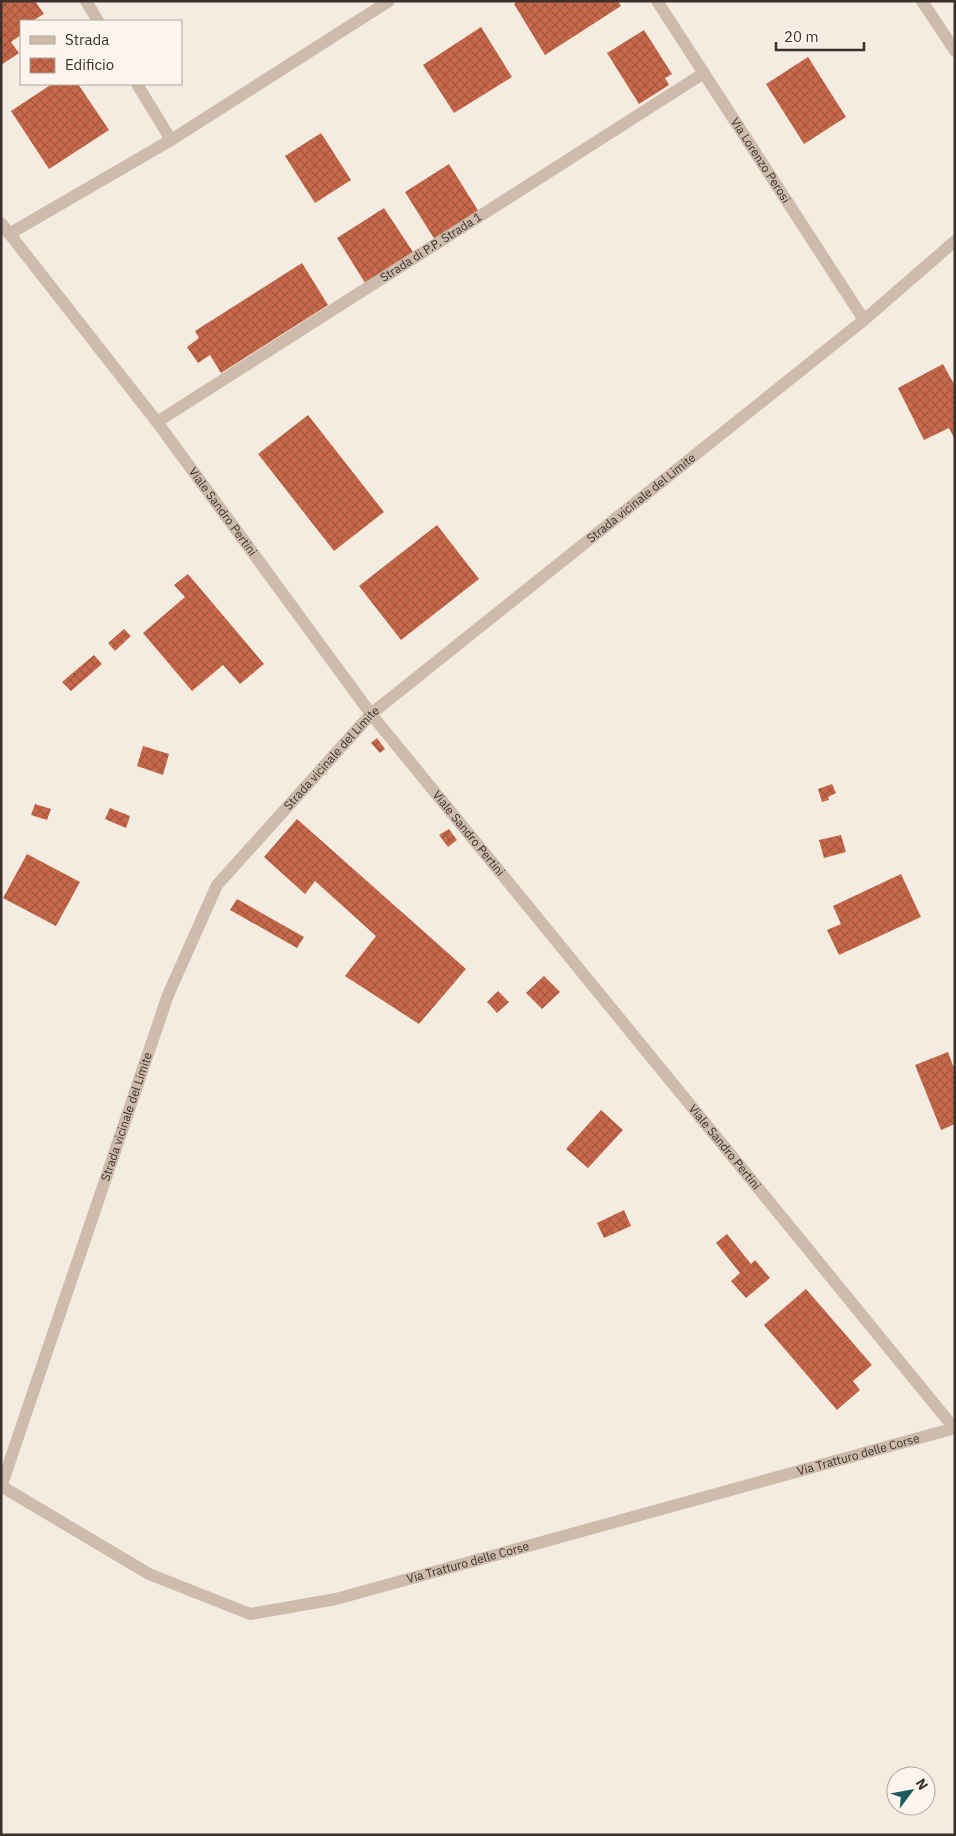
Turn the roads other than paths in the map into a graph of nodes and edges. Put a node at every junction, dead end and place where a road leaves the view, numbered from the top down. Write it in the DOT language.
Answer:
graph roads {
  1 [pos="86,1"];
  2 [pos="389,1"];
  3 [pos="657,1"];
  4 [pos="922,1"];
  5 [pos="97,20"];
  6 [pos="955,51"];
  7 [pos="704,73"];
  8 [pos="138,85"];
  9 [pos="171,140"];
  10 [pos="1,223"];
  11 [pos="9,234"];
  12 [pos="955,241"];
  13 [pos="864,320"];
  14 [pos="157,422"];
  15 [pos="371,714"];
  16 [pos="954,1428"];
  17 [pos="1,1487"];
  1 -- 5 [label="street"];
  2 -- 9 [label="street"];
  3 -- 7 [label="street, Via Lorenzo Perosi"];
  4 -- 6 [label="street"];
  7 -- 13 [label="street, Via Lorenzo Perosi"];
  7 -- 14 [label="street, Strada di P.P. Strada 1"];
  8 -- 9 [label="street"];
  9 -- 11 [label="street"];
  10 -- 11 [label="street, Viale Sandro Pertini"];
  11 -- 14 [label="street, Viale Sandro Pertini"];
  12 -- 13 [label="street, Strada vicinale del Limite"];
  13 -- 15 [label="street, Strada vicinale del Limite"];
  14 -- 15 [label="street, Viale Sandro Pertini"];
  15 -- 16 [label="street, Viale Sandro Pertini"];
  15 -- 17 [label="street, Strada vicinale del Limite"];
  16 -- 17 [label="street, Via Tratturo delle Corse"];
}
